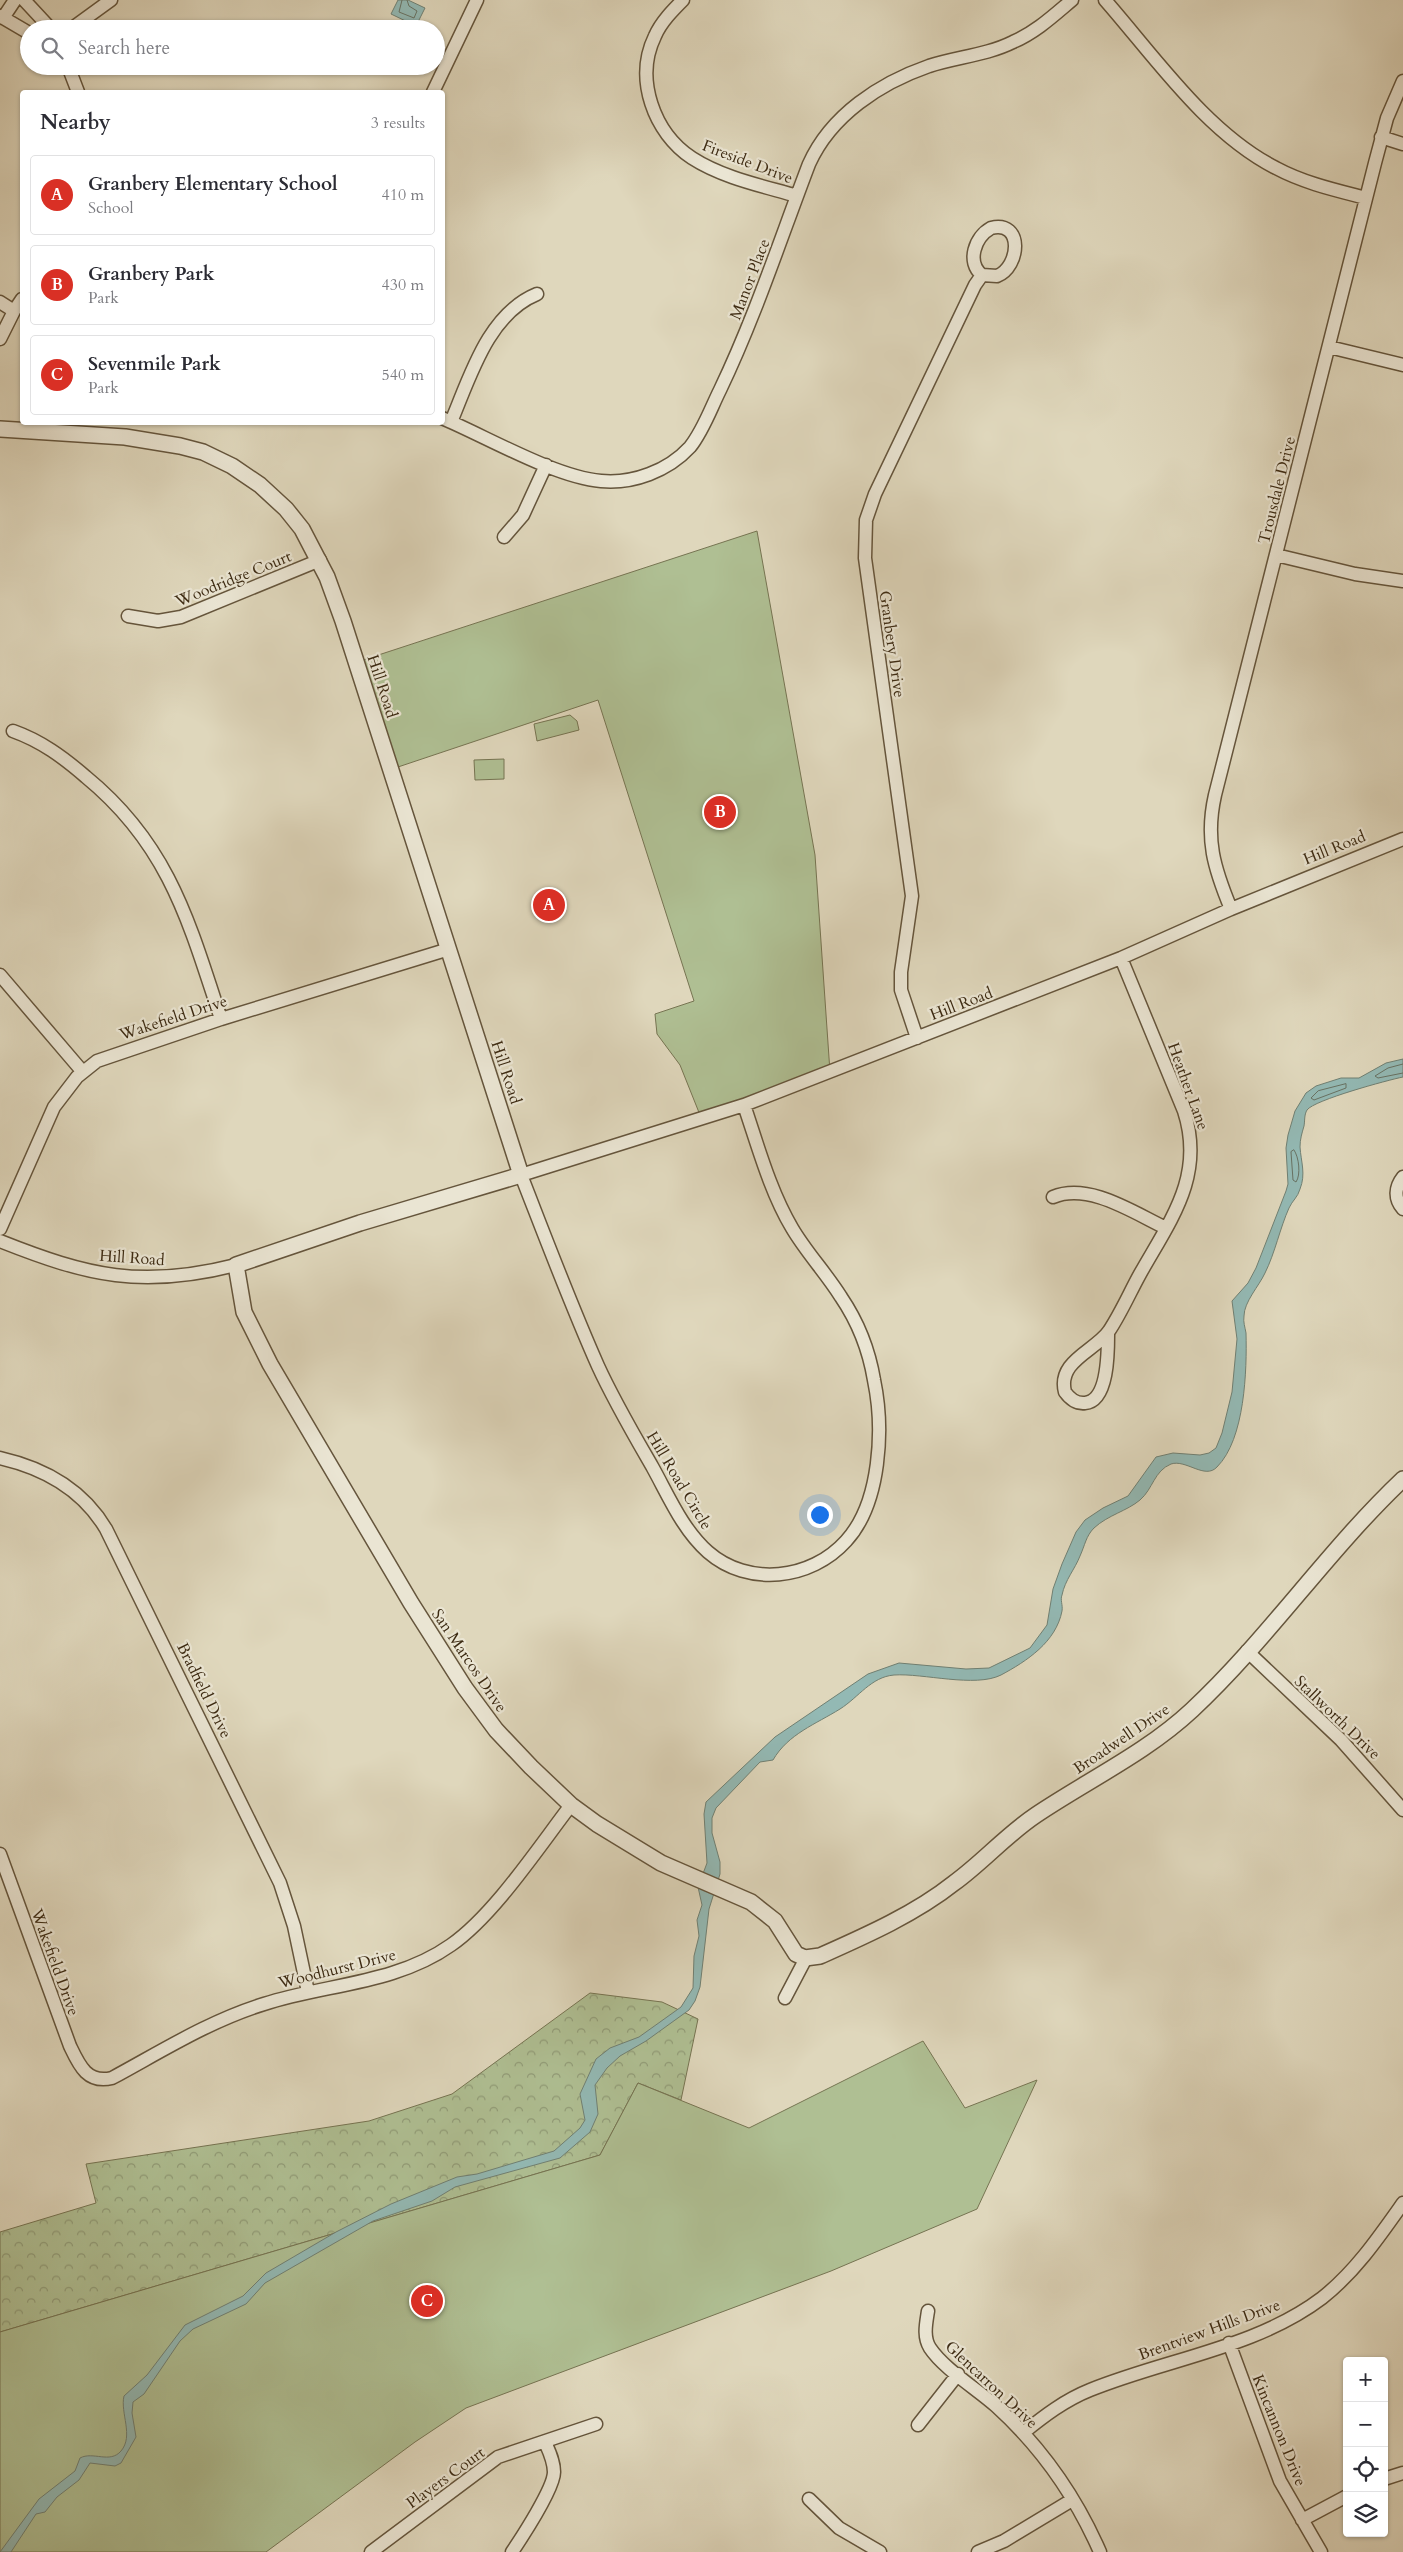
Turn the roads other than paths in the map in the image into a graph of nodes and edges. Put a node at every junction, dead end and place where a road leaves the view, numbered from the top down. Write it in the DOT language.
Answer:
graph roads {
  1 [pos="16,0"];
  2 [pos="24,0"];
  3 [pos="111,0"];
  4 [pos="478,0"];
  5 [pos="683,0"];
  6 [pos="1072,0"];
  7 [pos="1105,0"];
  8 [pos="1,17"];
  9 [pos="43,20"];
  10 [pos="83,20"];
  11 [pos="20,28"];
  12 [pos="445,67"];
  13 [pos="71,75"];
  14 [pos="441,75"];
  15 [pos="1403,81"];
  16 [pos="77,90"];
  17 [pos="434,90"];
  18 [pos="1382,137"];
  19 [pos="1403,144"];
  20 [pos="797,196"];
  21 [pos="1366,198"];
  22 [pos="982,275"];
  23 [pos="537,294"];
  24 [pos="0,302"];
  25 [pos="20,303"];
  26 [pos="14,311"];
  27 [pos="0,339"];
  28 [pos="1329,347"];
  29 [pos="1403,365"];
  30 [pos="447,420"];
  31 [pos="0,429"];
  32 [pos="546,465"];
  33 [pos="504,537"];
  34 [pos="1276,555"];
  35 [pos="320,560"];
  36 [pos="1403,581"];
  37 [pos="128,616"];
  38 [pos="13,730"];
  39 [pos="1403,839"];
  40 [pos="1231,909"];
  41 [pos="449,949"];
  42 [pos="1121,958"];
  43 [pos="0,975"];
  44 [pos="220,1019"];
  45 [pos="917,1038"];
  46 [pos="82,1071"];
  47 [pos="744,1105"];
  48 [pos="521,1175"];
  49 [pos="1403,1177"];
  50 [pos="1053,1197"];
  51 [pos="1403,1209"];
  52 [pos="1166,1228"];
  53 [pos="0,1229"];
  54 [pos="0,1241"];
  55 [pos="236,1265"];
  56 [pos="1108,1332"];
  57 [pos="0,1458"];
  58 [pos="1403,1479"];
  59 [pos="1247,1651"];
  60 [pos="571,1805"];
  61 [pos="1403,1810"];
  62 [pos="0,1854"];
  63 [pos="806,1958"];
  64 [pos="308,1992"];
  65 [pos="785,1998"];
  66 [pos="89,2077"];
  67 [pos="1403,2203"];
  68 [pos="928,2311"];
  69 [pos="1229,2343"];
  70 [pos="958,2374"];
  71 [pos="596,2424"];
  72 [pos="918,2424"];
  73 [pos="1023,2433"];
  74 [pos="545,2442"];
  75 [pos="1403,2473"];
  76 [pos="1388,2478"];
  77 [pos="809,2498"];
  78 [pos="1343,2498"];
  79 [pos="1072,2500"];
  80 [pos="1302,2520"];
  81 [pos="876,2551"];
  82 [pos="371,2552"];
  83 [pos="512,2552"];
  84 [pos="978,2552"];
  85 [pos="1100,2552"];
  86 [pos="1321,2552"];
  1 -- 8 [label="street"];
  2 -- 9 [label="street"];
  3 -- 10 [label="street"];
  4 -- 12 [label="street"];
  5 -- 20 [label="street, Fireside Drive"];
  6 -- 20 [label="street, Manor Place"];
  7 -- 21 [label="street"];
  8 -- 11 [label="street"];
  13 -- 16 [label="street"];
  14 -- 17 [label="street"];
  15 -- 18 [label="street, Trousdale Drive"];
  18 -- 19 [label="street"];
  18 -- 21 [label="street, Trousdale Drive"];
  20 -- 32 [label="street, Manor Place"];
  21 -- 28 [label="street, Trousdale Drive"];
  22 -- 45 [label="street, Granbery Drive"];
  23 -- 30 [label="street"];
  24 -- 26 [label="street"];
  25 -- 26 [label="street"];
  26 -- 27 [label="street"];
  28 -- 29 [label="street"];
  28 -- 34 [label="street, Trousdale Drive"];
  30 -- 32 [label="street, Manor Place"];
  31 -- 35 [label="street, Hill Road"];
  32 -- 33 [label="street"];
  34 -- 36 [label="street"];
  34 -- 40 [label="street, Trousdale Drive"];
  35 -- 37 [label="street, Woodridge Court"];
  35 -- 41 [label="street, Hill Road"];
  38 -- 44 [label="street"];
  39 -- 40 [label="street, Hill Road"];
  40 -- 42 [label="street, Hill Road"];
  41 -- 44 [label="street, Wakefield Drive"];
  41 -- 48 [label="street, Hill Road"];
  42 -- 45 [label="street, Hill Road"];
  42 -- 52 [label="street, Heather Lane"];
  43 -- 46 [label="street"];
  44 -- 46 [label="street, Wakefield Drive"];
  45 -- 47 [label="street, Hill Road"];
  46 -- 53 [label="street, Wakefield Drive"];
  47 -- 48 [label="street, Hill Road"];
  47 -- 48 [label="street, Hill Road Circle"];
  48 -- 55 [label="street, Hill Road"];
  49 -- 51 [label="street"];
  50 -- 52 [label="street"];
  52 -- 56 [label="street, Heather Lane"];
  54 -- 55 [label="street, Hill Road"];
  55 -- 60 [label="street, San Marcos Drive"];
  56 -- 56 [label="street, Heather Lane"];
  57 -- 64 [label="street, Bradfield Drive"];
  58 -- 59 [label="street, Broadwell Drive"];
  59 -- 61 [label="street, Stallworth Drive"];
  59 -- 63 [label="street, Broadwell Drive"];
  60 -- 63 [label="street, San Marcos Drive"];
  60 -- 64 [label="street, Woodhurst Drive"];
  62 -- 66 [label="street, Wakefield Drive"];
  63 -- 65 [label="street"];
  64 -- 66 [label="street, Woodhurst Drive"];
  67 -- 69 [label="street, Brentview Hills Drive"];
  68 -- 70 [label="street, Glencarron Drive"];
  69 -- 73 [label="street, Brentview Hills Drive"];
  69 -- 80 [label="street, Kincannon Drive"];
  70 -- 72 [label="street"];
  70 -- 73 [label="street, Glencarron Drive"];
  71 -- 74 [label="street, Players Court"];
  73 -- 79 [label="street, Glencarron Drive"];
  74 -- 82 [label="street, Players Court"];
  74 -- 83 [label="street"];
  75 -- 76 [label="street"];
  77 -- 81 [label="street"];
  78 -- 80 [label="street"];
  79 -- 84 [label="street"];
  79 -- 85 [label="street, Glencarron Drive"];
  80 -- 86 [label="street, Kincannon Drive"];
}
